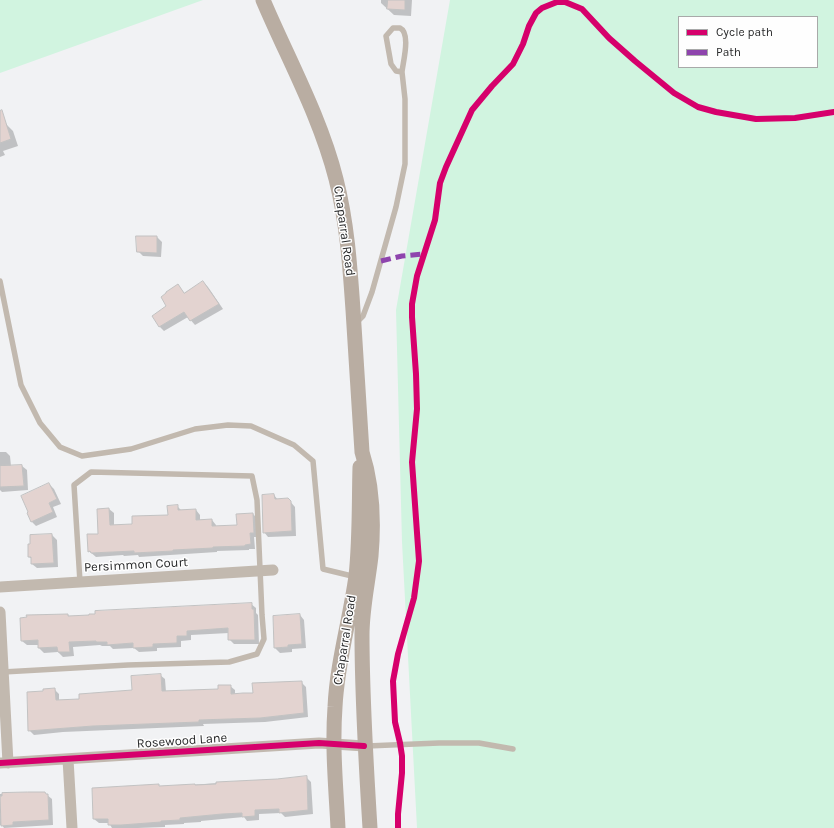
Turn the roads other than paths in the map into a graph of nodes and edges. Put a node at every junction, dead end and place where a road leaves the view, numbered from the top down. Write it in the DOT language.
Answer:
graph roads {
  1 [pos="264,4"];
  2 [pos="402,72"];
  3 [pos="0,281"];
  4 [pos="354,326"];
  5 [pos="273,570"];
  6 [pos="260,571"];
  7 [pos="362,578"];
  8 [pos="80,582"];
  9 [pos="0,587"];
  10 [pos="0,612"];
  11 [pos="3,672"];
  12 [pos="333,744"];
  13 [pos="364,746"];
  14 [pos="514,749"];
  15 [pos="68,759"];
  16 [pos="4,763"];
  17 [pos="72,828"];
  18 [pos="338,828"];
  19 [pos="370,828"];
  1 -- 4 [label="main road, Chaparral Road"];
  2 -- 2 [label="lane"];
  2 -- 4 [label="lane"];
  3 -- 7 [label="lane"];
  4 -- 7 [label="main road, Chaparral Road"];
  5 -- 6 [label="street, Persimmon Court"];
  6 -- 8 [label="street, Persimmon Court"];
  6 -- 8 [label="lane"];
  6 -- 11 [label="lane"];
  7 -- 12 [label="main road, Chaparral Road"];
  7 -- 13 [label="main road, Chaparral Road"];
  8 -- 9 [label="street, Persimmon Court"];
  10 -- 11 [label="street"];
  11 -- 16 [label="street"];
  12 -- 13 [label="street, Rosewood Lane"];
  12 -- 15 [label="street, Rosewood Lane"];
  12 -- 18 [label="main road, Chaparral Road"];
  13 -- 14 [label="lane"];
  13 -- 19 [label="main road, Chaparral Road"];
  15 -- 16 [label="street, Rosewood Lane"];
  15 -- 17 [label="street"];
}
